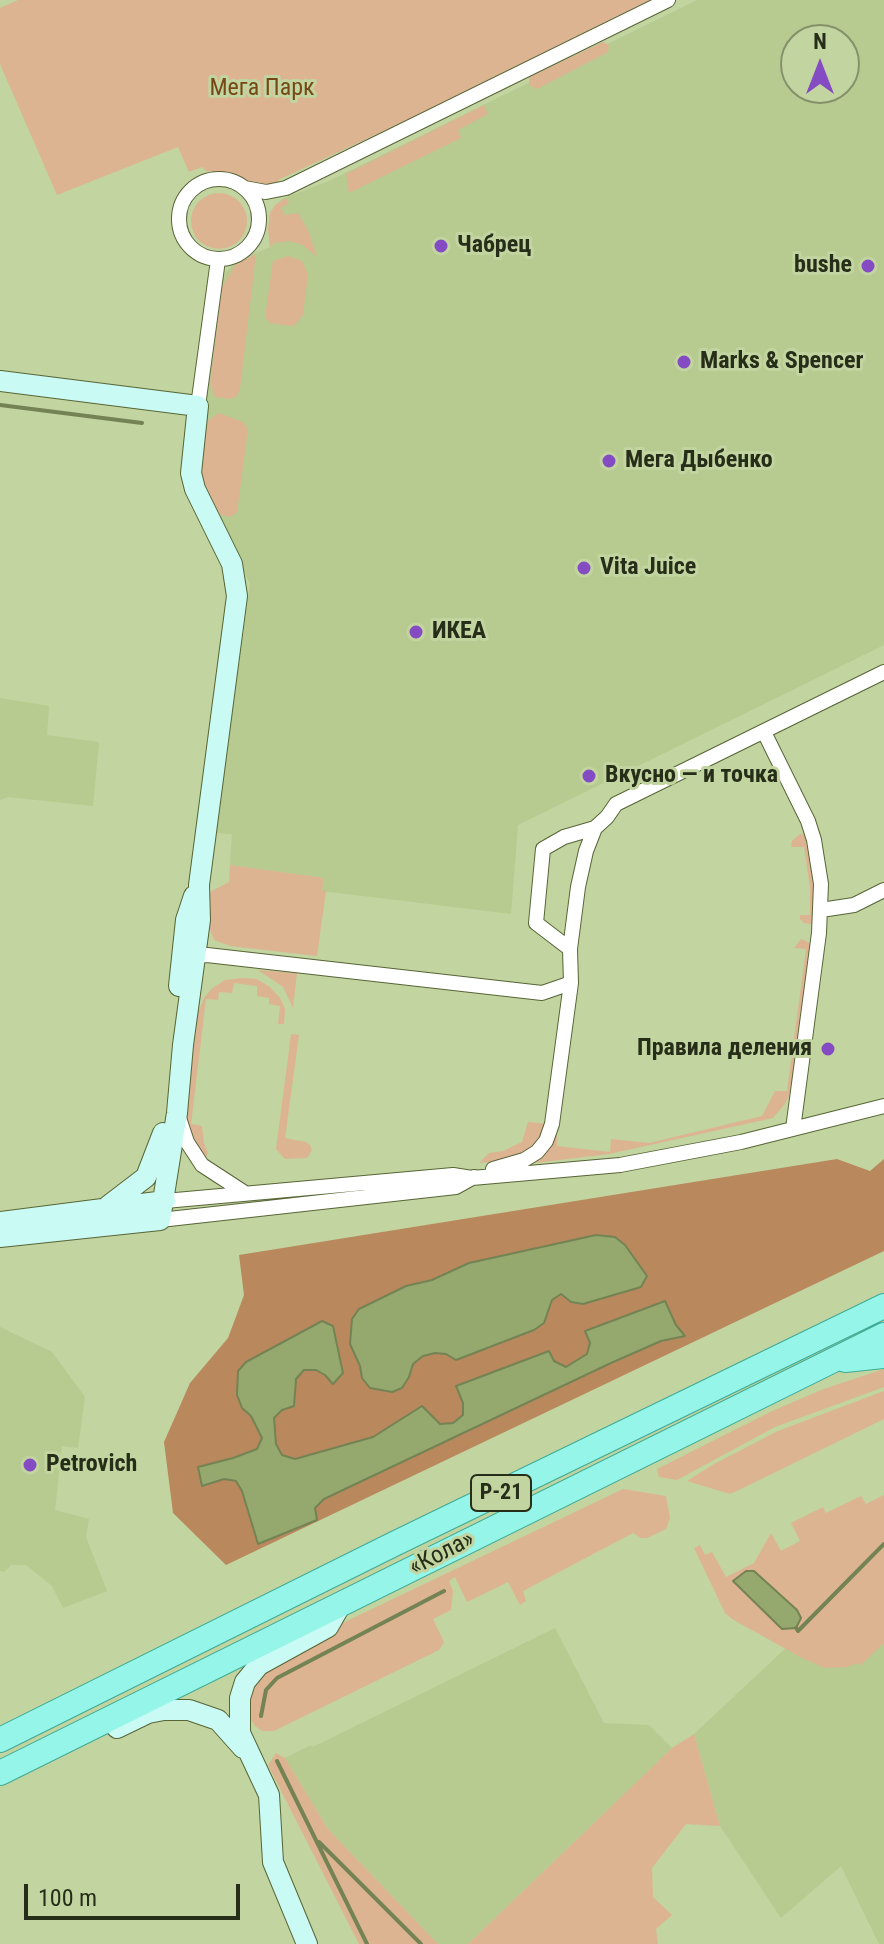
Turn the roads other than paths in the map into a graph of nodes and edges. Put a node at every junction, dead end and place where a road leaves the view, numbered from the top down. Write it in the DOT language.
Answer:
graph roads {
  1 [pos="668,0"];
  2 [pos="244,188"];
  3 [pos="283,190"];
  4 [pos="259,219"];
  5 [pos="218,260"];
  6 [pos="0,381"];
  7 [pos="198,406"];
  8 [pos="884,672"];
  9 [pos="764,732"];
  10 [pos="595,828"];
  11 [pos="199,885"];
  12 [pos="884,890"];
  13 [pos="821,910"];
  14 [pos="200,923"];
  15 [pos="570,949"];
  16 [pos="224,957"];
  17 [pos="188,962"];
  18 [pos="571,983"];
  19 [pos="884,1106"];
  20 [pos="177,1113"];
  21 [pos="793,1129"];
  22 [pos="163,1133"];
  23 [pos="472,1178"];
  24 [pos="245,1193"];
  25 [pos="99,1210"];
  26 [pos="157,1212"];
  27 [pos="0,1222"];
  28 [pos="0,1237"];
  29 [pos="884,1306"];
  30 [pos="884,1335"];
  31 [pos="884,1356"];
  32 [pos="830,1361"];
  33 [pos="340,1606"];
  34 [pos="0,1740"];
  35 [pos="41,1753"];
  36 [pos="250,1758"];
  37 [pos="0,1773"];
  38 [pos="307,1944"];
  1 -- 3 [label="street"];
  2 -- 3 [label="street"];
  2 -- 4 [label="street"];
  2 -- 5 [label="street"];
  3 -- 4 [label="street"];
  4 -- 5 [label="street"];
  5 -- 7 [label="street"];
  6 -- 7 [label="street"];
  7 -- 11 [label="street"];
  8 -- 9 [label="street"];
  9 -- 10 [label="street"];
  9 -- 13 [label="street"];
  10 -- 15 [label="street"];
  10 -- 15 [label="street"];
  11 -- 14 [label="street"];
  11 -- 17 [label="street"];
  12 -- 13 [label="street"];
  13 -- 21 [label="street"];
  14 -- 16 [label="street"];
  14 -- 17 [label="street"];
  15 -- 18 [label="street"];
  16 -- 17 [label="street"];
  16 -- 18 [label="street"];
  17 -- 20 [label="street"];
  17 -- 22 [label="street"];
  18 -- 23 [label="street"];
  19 -- 21 [label="street"];
  20 -- 24 [label="street"];
  20 -- 26 [label="street"];
  21 -- 23 [label="street"];
  22 -- 25 [label="street"];
  22 -- 26 [label="street"];
  23 -- 24 [label="street"];
  23 -- 26 [label="street"];
  24 -- 26 [label="street"];
  25 -- 26 [label="street"];
  25 -- 27 [label="street"];
  26 -- 28 [label="street"];
  29 -- 34 [label="main road, «Кола» / Р-21"];
  30 -- 32 [label="main road, «Кола» / Р-21"];
  31 -- 32 [label="main road"];
  32 -- 33 [label="main road, «Кола» / Р-21"];
  33 -- 35 [label="main road, «Кола» / Р-21"];
  33 -- 36 [label="street"];
  35 -- 36 [label="street"];
  35 -- 37 [label="main road, «Кола» / Р-21"];
  36 -- 38 [label="street"];
}
